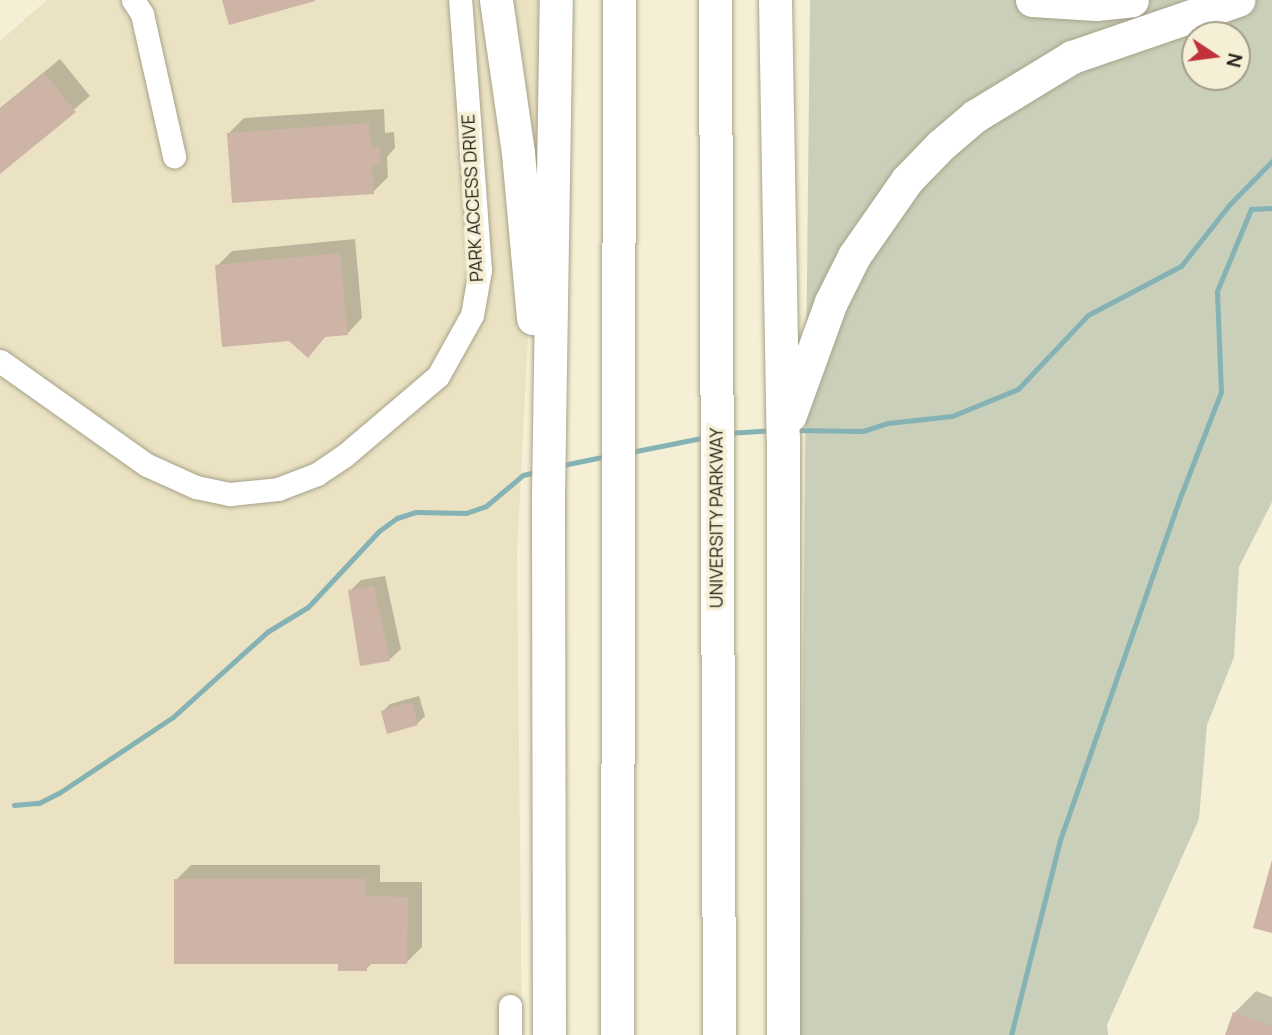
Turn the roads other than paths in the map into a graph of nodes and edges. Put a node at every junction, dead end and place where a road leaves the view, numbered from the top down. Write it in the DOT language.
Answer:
graph roads {
  1 [pos="133,0"];
  2 [pos="460,0"];
  3 [pos="496,0"];
  4 [pos="556,0"];
  5 [pos="619,0"];
  6 [pos="715,0"];
  7 [pos="775,0"];
  8 [pos="1032,0"];
  9 [pos="1132,0"];
  10 [pos="1238,0"];
  11 [pos="174,156"];
  12 [pos="0,361"];
  13 [pos="783,437"];
  14 [pos="548,495"];
  15 [pos="510,1006"];
  16 [pos="510,1035"];
  17 [pos="549,1035"];
  18 [pos="617,1035"];
  19 [pos="719,1035"];
  20 [pos="783,1035"];
  1 -- 11 [label="street"];
  2 -- 12 [label="street, PARK ACCESS DRIVE"];
  3 -- 14 [label="highway"];
  4 -- 14 [label="highway"];
  5 -- 18 [label="highway"];
  6 -- 19 [label="highway, UNIVERSITY PARKWAY"];
  7 -- 13 [label="highway"];
  8 -- 9 [label="highway"];
  10 -- 13 [label="highway"];
  13 -- 20 [label="highway"];
  14 -- 17 [label="highway"];
  15 -- 16 [label="street"];
}
